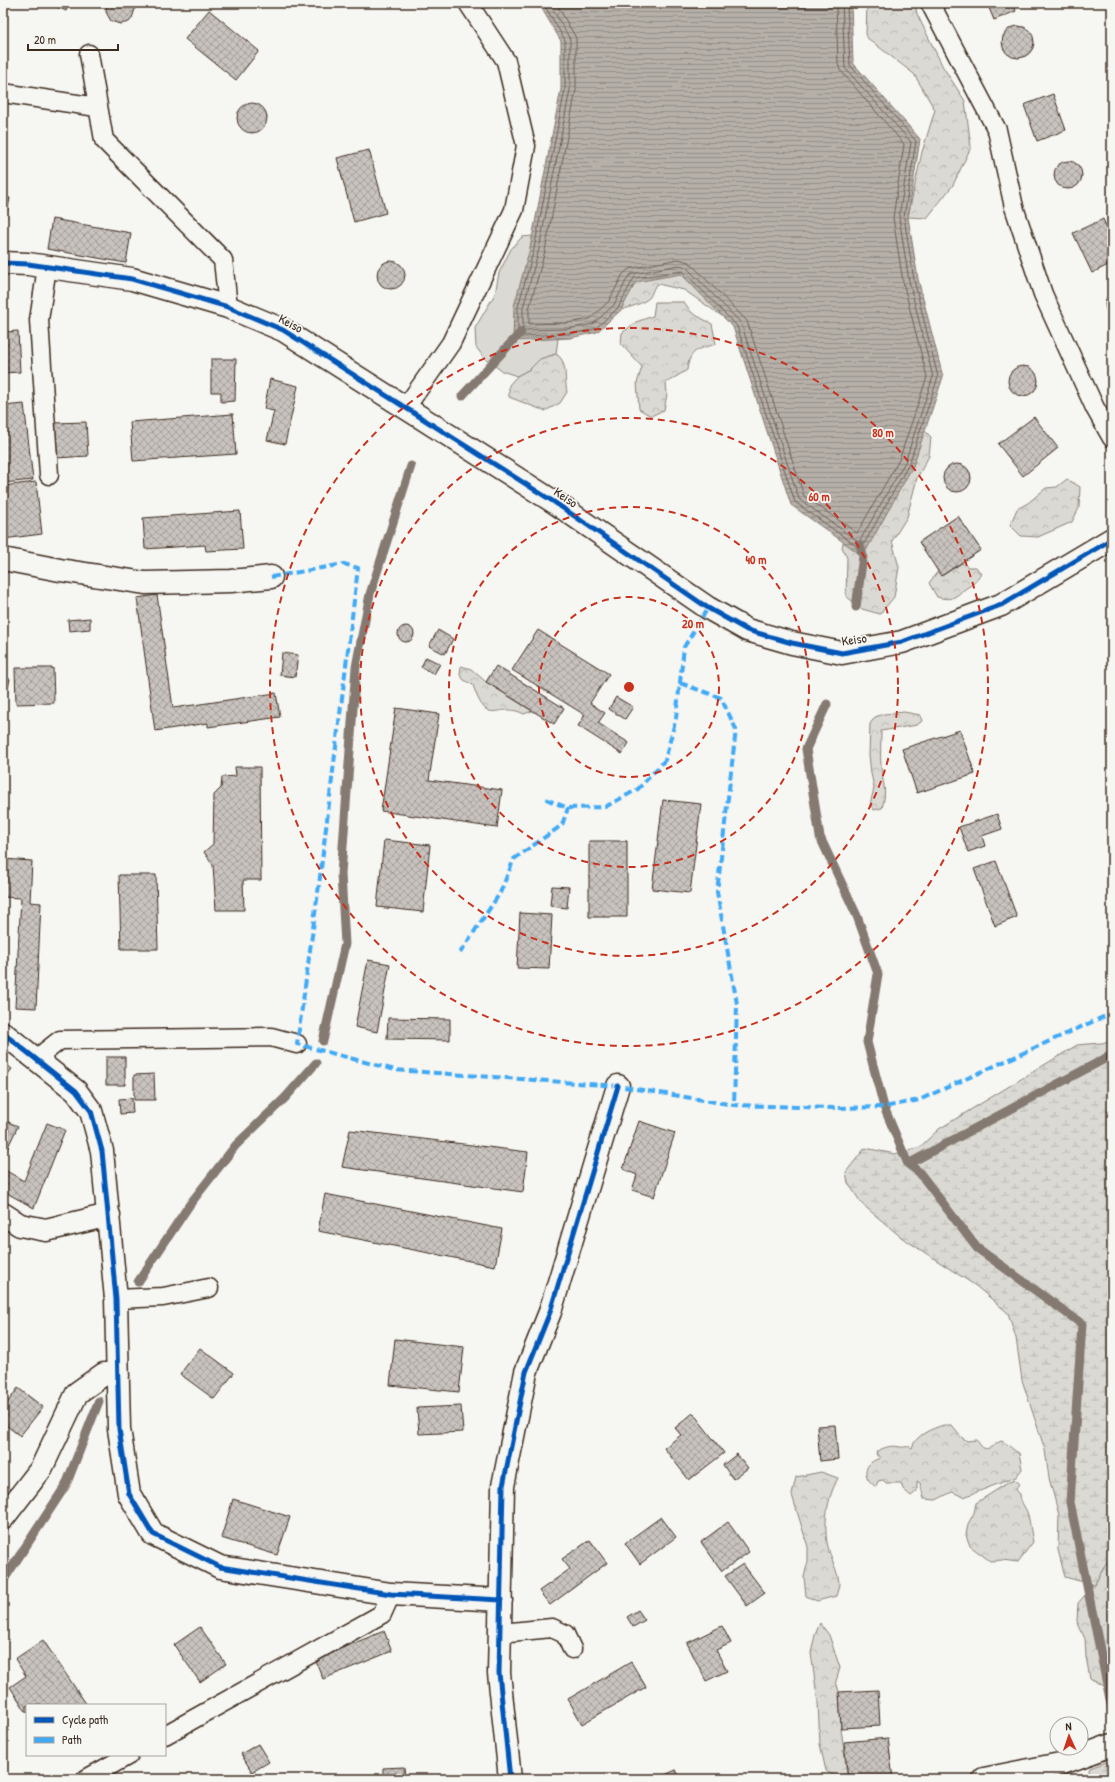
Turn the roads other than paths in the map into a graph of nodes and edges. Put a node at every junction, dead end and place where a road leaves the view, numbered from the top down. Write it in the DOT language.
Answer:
graph roads {
  1 [pos="468,3"];
  2 [pos="930,3"];
  3 [pos="89,54"];
  4 [pos="3,93"];
  5 [pos="97,106"];
  6 [pos="3,263"];
  7 [pos="47,267"];
  8 [pos="228,307"];
  9 [pos="406,407"];
  10 [pos="1112,438"];
  11 [pos="49,475"];
  12 [pos="1112,539"];
  13 [pos="3,559"];
  14 [pos="271,577"];
  15 [pos="3,1033"];
  16 [pos="297,1044"];
  17 [pos="36,1059"];
  18 [pos="618,1086"];
  19 [pos="3,1214"];
  20 [pos="109,1215"];
  21 [pos="209,1288"];
  22 [pos="116,1299"];
  23 [pos="118,1375"];
  24 [pos="3,1518"];
  25 [pos="391,1594"];
  26 [pos="501,1600"];
  27 [pos="500,1633"];
  28 [pos="572,1649"];
  29 [pos="166,1734"];
  30 [pos="1112,1745"];
  31 [pos="127,1756"];
  32 [pos="86,1779"];
  33 [pos="510,1779"];
  34 [pos="984,1779"];
  1 -- 9 [label="lane"];
  2 -- 10 [label="lane"];
  3 -- 5 [label="lane"];
  4 -- 5 [label="lane"];
  5 -- 8 [label="lane"];
  6 -- 7 [label="street, Keiso"];
  7 -- 8 [label="street, Keiso"];
  7 -- 11 [label="lane"];
  8 -- 9 [label="street, Keiso"];
  9 -- 12 [label="street, Keiso"];
  13 -- 14 [label="street"];
  15 -- 17 [label="street"];
  16 -- 17 [label="lane"];
  17 -- 20 [label="street"];
  18 -- 26 [label="street"];
  19 -- 20 [label="street"];
  20 -- 22 [label="street"];
  21 -- 22 [label="lane"];
  22 -- 23 [label="street"];
  23 -- 24 [label="street"];
  23 -- 25 [label="street"];
  25 -- 26 [label="street"];
  25 -- 29 [label="lane"];
  26 -- 27 [label="street"];
  27 -- 28 [label="lane"];
  27 -- 33 [label="street"];
  30 -- 34 [label="street"];
  31 -- 32 [label="lane"];
}
